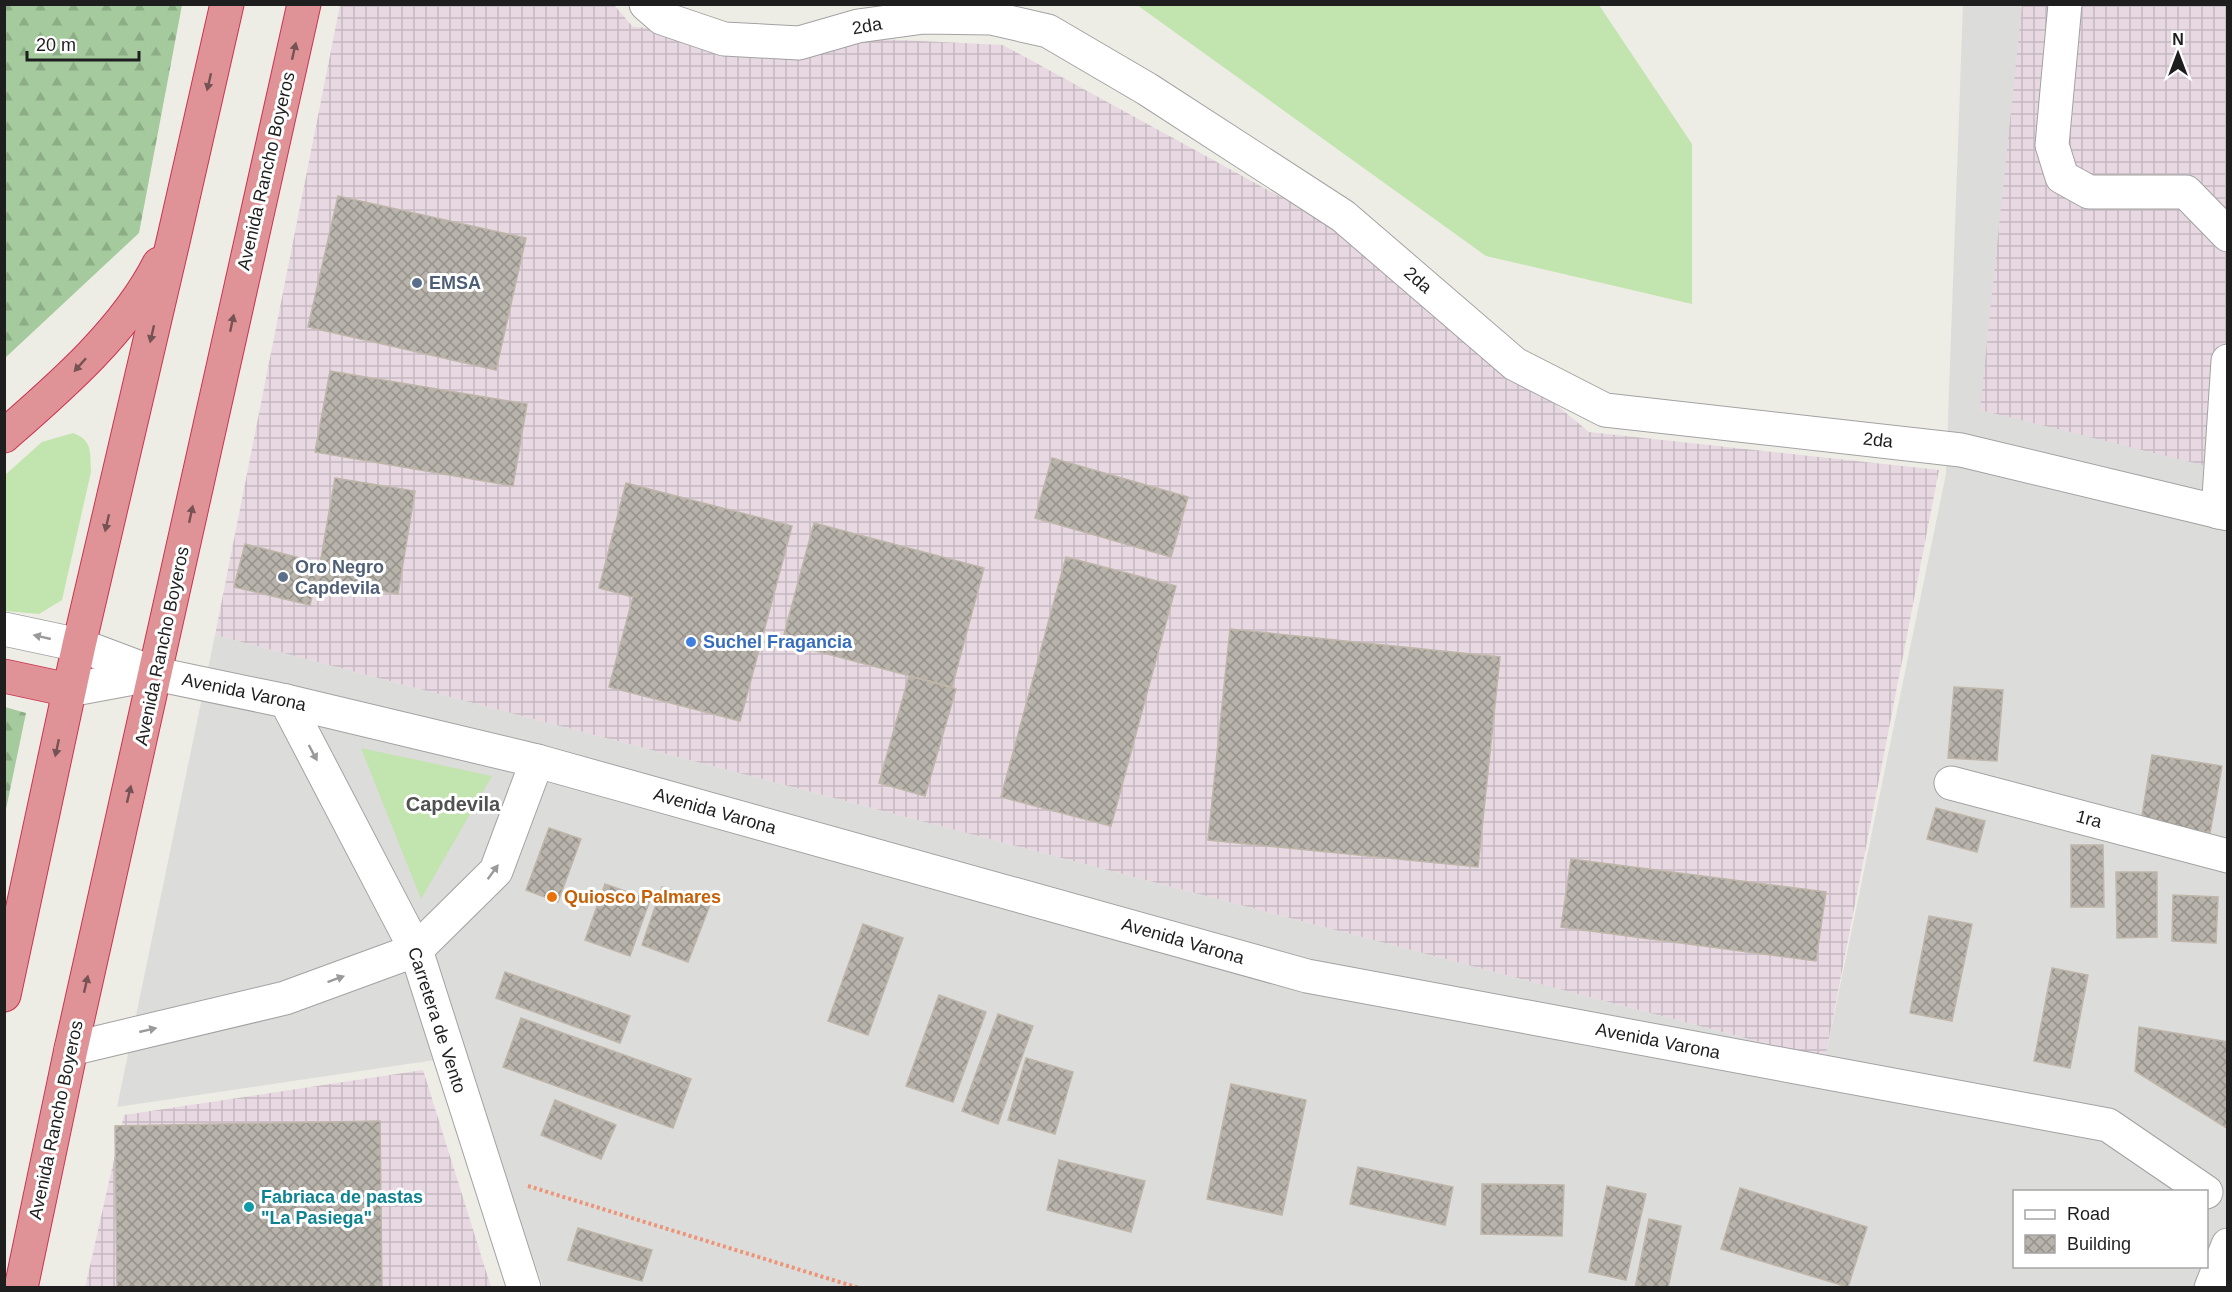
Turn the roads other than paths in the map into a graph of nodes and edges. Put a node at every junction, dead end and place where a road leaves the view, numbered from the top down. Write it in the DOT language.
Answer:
graph roads {
  1 [pos="227,4"];
  2 [pos="304,4"];
  3 [pos="646,4"];
  4 [pos="2065,4"];
  5 [pos="176,233"];
  6 [pos="2228,235"];
  7 [pos="2228,361"];
  8 [pos="4,436"];
  9 [pos="2223,513"];
  10 [pos="4,629"];
  11 [pos="79,645"];
  12 [pos="156,674"];
  13 [pos="4,676"];
  14 [pos="69,690"];
  15 [pos="286,701"];
  16 [pos="537,761"];
  17 [pos="1951,783"];
  18 [pos="2228,856"];
  19 [pos="416,950"];
  20 [pos="4,995"];
  21 [pos="71,1049"];
  22 [pos="2203,1190"];
  23 [pos="2208,1193"];
  24 [pos="2228,1206"];
  25 [pos="2228,1245"];
  26 [pos="21,1287"];
  27 [pos="524,1287"];
  28 [pos="2211,1287"];
  1 -- 5 [label="highway, one-way"];
  12 -- 2 [label="highway, Avenida Rancho Boyeros, one-way"];
  3 -- 9 [label="street, 2da"];
  4 -- 6 [label="street"];
  5 -- 8 [label="highway, one-way"];
  5 -- 11 [label="highway, one-way"];
  7 -- 9 [label="street"];
  11 -- 10 [label="street, Avenida Varona, one-way"];
  11 -- 12 [label="street, Avenida Varona"];
  11 -- 14 [label="highway"];
  12 -- 14 [label="street, Avenida Varona"];
  12 -- 15 [label="street, Avenida Varona"];
  21 -- 12 [label="highway, Avenida Rancho Boyeros, one-way"];
  13 -- 14 [label="highway"];
  14 -- 20 [label="highway, one-way"];
  15 -- 16 [label="street, Avenida Varona"];
  15 -- 19 [label="street, Carretera de Vento, one-way"];
  19 -- 16 [label="street, one-way"];
  16 -- 22 [label="street, Avenida Varona"];
  17 -- 18 [label="street, 1ra"];
  21 -- 19 [label="street, one-way"];
  19 -- 27 [label="street, Carretera de Vento"];
  21 -- 26 [label="highway, Avenida Rancho Boyeros"];
  23 -- 24 [label="street, Avenida Varona"];
  25 -- 28 [label="street"];
}
